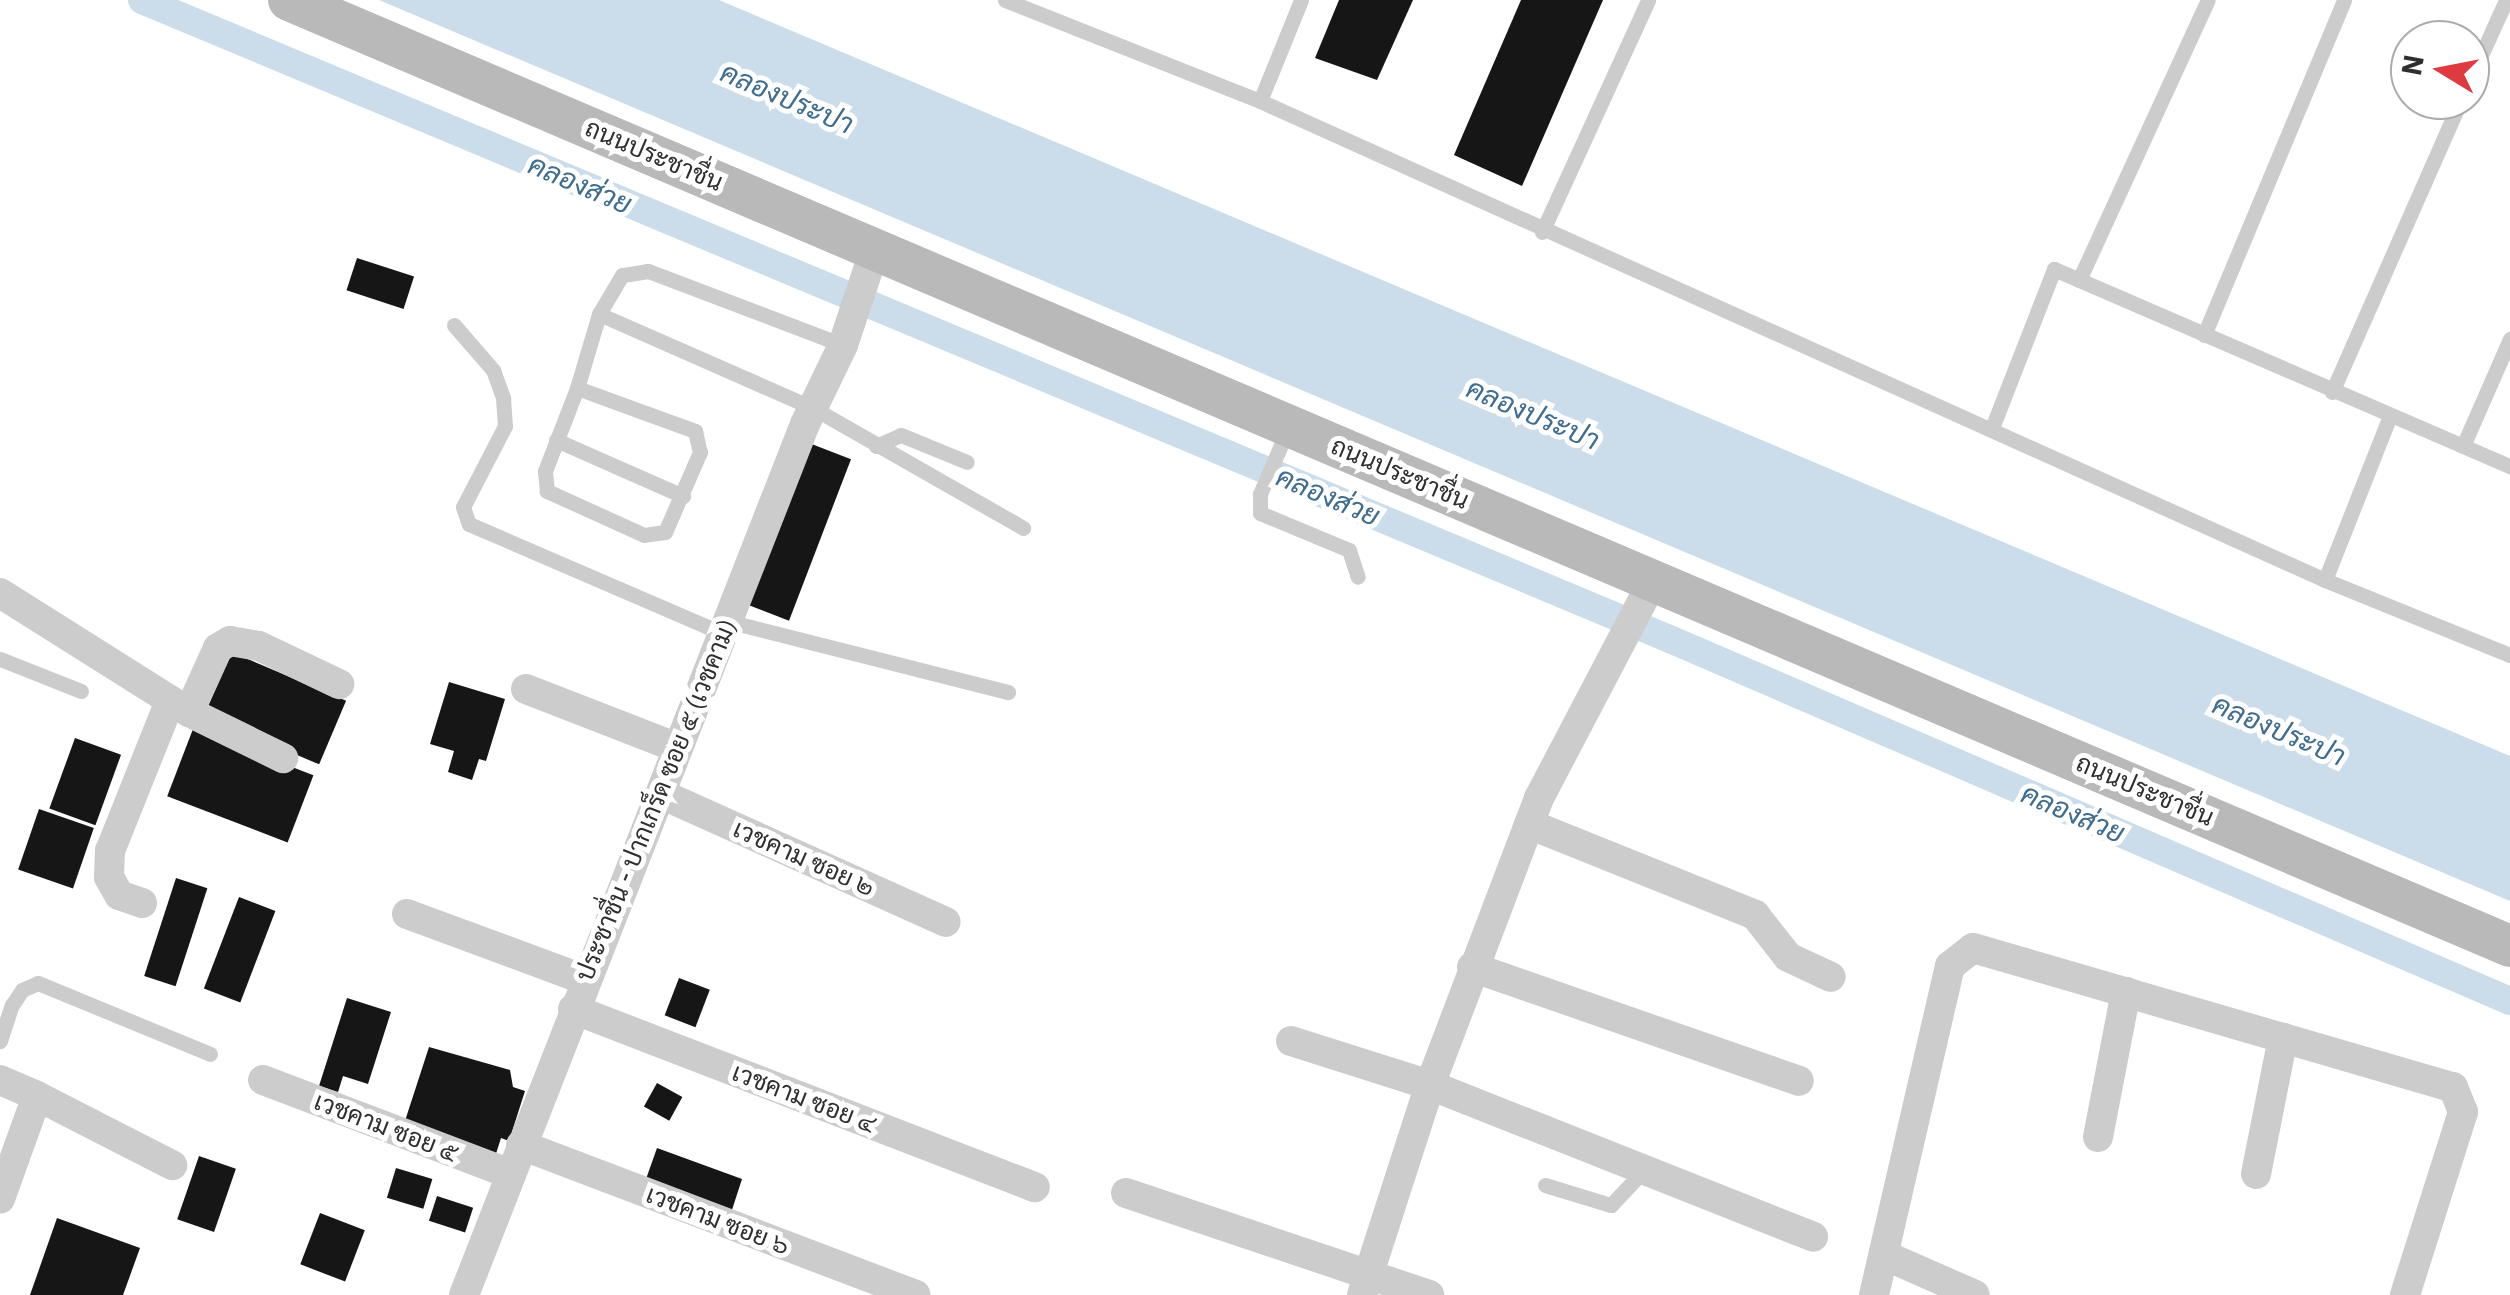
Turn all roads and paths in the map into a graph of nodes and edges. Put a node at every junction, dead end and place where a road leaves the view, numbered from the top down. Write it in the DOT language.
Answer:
graph roads {
  1 [pos="289,0"];
  2 [pos="1005,0"];
  3 [pos="1060,0"];
  4 [pos="1302,0"];
  5 [pos="1648,0"];
  6 [pos="2208,0"];
  7 [pos="2344,0"];
  8 [pos="2506,0"];
  9 [pos="1053,17"];
  10 [pos="2490,36"];
  11 [pos="1260,101"];
  12 [pos="2452,120"];
  13 [pos="1542,232"];
  14 [pos="872,258"];
  15 [pos="2078,280"];
  16 [pos="599,314"];
  17 [pos="454,324"];
  18 [pos="2204,336"];
  19 [pos="2510,339"];
  20 [pos="843,345"];
  21 [pos="577,388"];
  22 [pos="2332,392"];
  23 [pos="813,408"];
  24 [pos="2390,416"];
  25 [pos="1992,428"];
  26 [pos="1284,437"];
  27 [pos="556,440"];
  28 [pos="876,446"];
  29 [pos="2463,446"];
  30 [pos="967,462"];
  31 [pos="2510,466"];
  32 [pos="683,496"];
  33 [pos="1023,528"];
  34 [pos="1358,577"];
  35 [pos="2325,580"];
  36 [pos="1650,586"];
  37 [pos="0,594"];
  38 [pos="725,627"];
  39 [pos="2510,655"];
  40 [pos="0,659"];
  41 [pos="339,684"];
  42 [pos="526,689"];
  43 [pos="81,692"];
  44 [pos="1008,692"];
  45 [pos="180,706"];
  46 [pos="678,748"];
  47 [pos="283,758"];
  48 [pos="661,794"];
  49 [pos="1528,824"];
  50 [pos="142,904"];
  51 [pos="407,914"];
  52 [pos="946,922"];
  53 [pos="2510,946"];
  54 [pos="1472,967"];
  55 [pos="1831,977"];
  56 [pos="585,980"];
  57 [pos="2126,992"];
  58 [pos="573,1009"];
  59 [pos="2282,1038"];
  60 [pos="1291,1040"];
  61 [pos="0,1041"];
  62 [pos="210,1054"];
  63 [pos="0,1080"];
  64 [pos="263,1080"];
  65 [pos="1799,1081"];
  66 [pos="1430,1085"];
  67 [pos="37,1096"];
  68 [pos="2098,1137"];
  69 [pos="522,1144"];
  70 [pos="172,1165"];
  71 [pos="1644,1170"];
  72 [pos="510,1174"];
  73 [pos="2256,1174"];
  74 [pos="1545,1185"];
  75 [pos="1035,1187"];
  76 [pos="1126,1193"];
  77 [pos="0,1199"];
  78 [pos="1813,1237"];
  79 [pos="1884,1255"];
  80 [pos="1365,1284"];
  81 [pos="464,1295"];
  82 [pos="916,1295"];
  83 [pos="1428,1295"];
  84 [pos="1874,1295"];
  85 [pos="1975,1295"];
  86 [pos="2405,1295"];
  1 -- 14 [label="main road, ถนนประชาชื่น"];
  2 -- 9 [label="lane"];
  3 -- 9 [label="lane"];
  4 -- 11 [label="lane"];
  5 -- 13 [label="lane"];
  6 -- 15 [label="lane"];
  7 -- 18 [label="lane"];
  8 -- 10 [label="lane"];
  9 -- 11 [label="lane"];
  11 -- 13 [label="lane"];
  12 -- 22 [label="lane"];
  13 -- 25 [label="lane"];
  14 -- 20 [label="street, ประชาชื่น - ปากเกร็ด ซอย ๕ (เวชคาม)"];
  14 -- 26 [label="main road, ถนนประชาชื่น"];
  15 -- 18 [label="lane"];
  15 -- 25 [label="lane"];
  16 -- 20 [label="lane"];
  16 -- 21 [label="lane"];
  16 -- 23 [label="lane"];
  17 -- 38 [label="lane"];
  18 -- 22 [label="lane"];
  19 -- 29 [label="lane"];
  20 -- 23 [label="street, ประชาชื่น - ปากเกร็ด ซอย ๕ (เวชคาม)"];
  21 -- 27 [label="lane"];
  21 -- 32 [label="lane"];
  22 -- 24 [label="lane"];
  23 -- 28 [label="lane"];
  23 -- 38 [label="street, ประชาชื่น - ปากเกร็ด ซอย ๕ (เวชคาม)"];
  24 -- 29 [label="lane"];
  24 -- 35 [label="lane"];
  25 -- 35 [label="lane"];
  26 -- 34 [label="lane"];
  26 -- 36 [label="main road, ถนนประชาชื่น"];
  27 -- 32 [label="lane"];
  27 -- 32 [label="lane"];
  28 -- 30 [label="lane"];
  28 -- 33 [label="lane"];
  29 -- 31 [label="lane"];
  35 -- 39 [label="lane"];
  36 -- 49 [label="street"];
  36 -- 53 [label="main road, ถนนประชาชื่น"];
  37 -- 45 [label="street"];
  38 -- 44 [label="lane"];
  38 -- 46 [label="street, ประชาชื่น - ปากเกร็ด ซอย ๕ (เวชคาม)"];
  40 -- 43 [label="lane"];
  41 -- 45 [label="street"];
  42 -- 46 [label="street"];
  45 -- 47 [label="street"];
  45 -- 50 [label="street"];
  46 -- 48 [label="street, ประชาชื่น - ปากเกร็ด ซอย ๕ (เวชคาม)"];
  48 -- 52 [label="street, เวชคาม ซอย ๒"];
  48 -- 56 [label="street, ประชาชื่น - ปากเกร็ด ซอย ๕ (เวชคาม)"];
  49 -- 54 [label="street"];
  49 -- 55 [label="street"];
  51 -- 56 [label="street"];
  54 -- 65 [label="street"];
  54 -- 66 [label="street"];
  56 -- 58 [label="street, ประชาชื่น - ปากเกร็ด ซอย ๕ (เวชคาม)"];
  57 -- 59 [label="street"];
  57 -- 68 [label="street"];
  57 -- 79 [label="street"];
  58 -- 69 [label="street, ประชาชื่น - ปากเกร็ด ซอย ๕ (เวชคาม)"];
  58 -- 75 [label="street, เวชคาม ซอย ๔"];
  59 -- 73 [label="street"];
  59 -- 86 [label="street"];
  60 -- 66 [label="street"];
  61 -- 62 [label="lane"];
  63 -- 67 [label="street"];
  64 -- 72 [label="street, เวชคาม ซอย ๕"];
  66 -- 71 [label="street"];
  66 -- 80 [label="street"];
  67 -- 70 [label="street"];
  67 -- 77 [label="street"];
  69 -- 72 [label="street, ประชาชื่น - ปากเกร็ด ซอย ๕ (เวชคาม)"];
  69 -- 82 [label="street, เวชคาม ซอย ๖"];
  71 -- 74 [label="lane"];
  71 -- 78 [label="street"];
  72 -- 81 [label="street, ประชาชื่น - ปากเกร็ด ซอย ๕ (เวชคาม)"];
  76 -- 80 [label="street"];
  79 -- 84 [label="street"];
  79 -- 85 [label="street"];
  80 -- 83 [label="street"];
}
